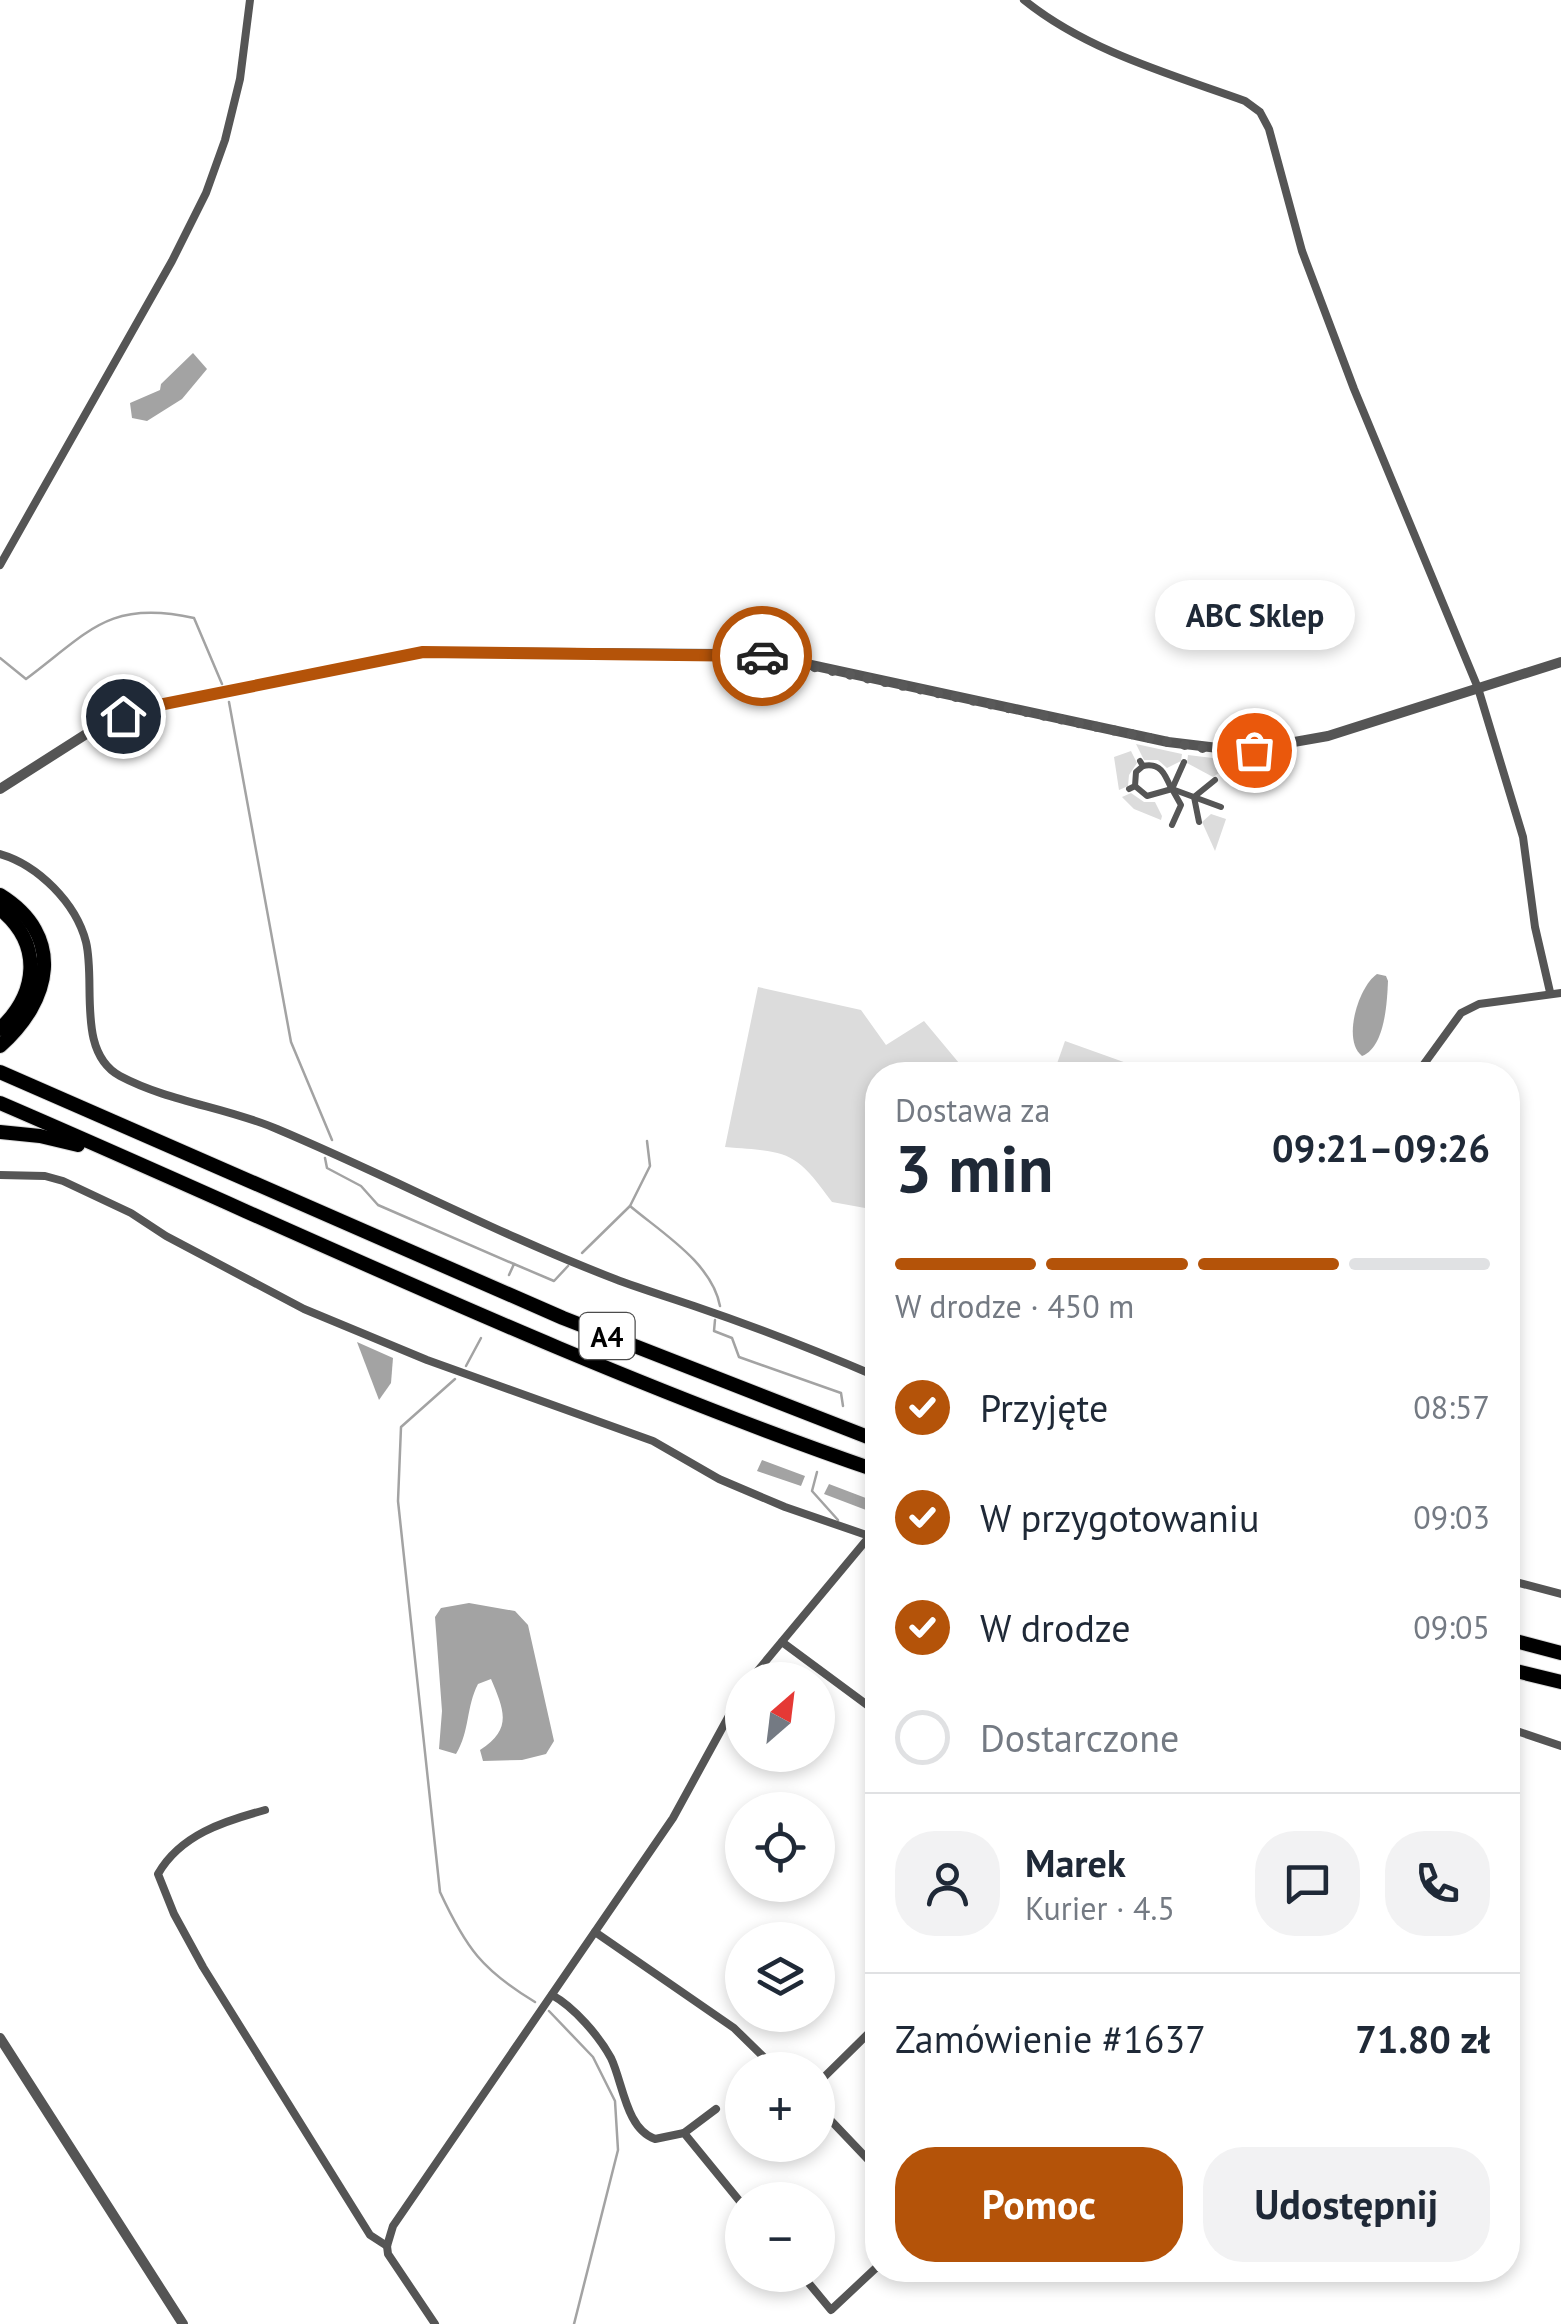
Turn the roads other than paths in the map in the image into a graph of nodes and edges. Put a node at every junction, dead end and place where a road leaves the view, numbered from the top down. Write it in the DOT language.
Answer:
graph roads {
  1 [pos="250,0"];
  2 [pos="1024,0"];
  3 [pos="0,565"];
  4 [pos="1561,662"];
  5 [pos="1478,688"];
  6 [pos="1184,762"];
  7 [pos="1215,780"];
  8 [pos="0,789"];
  9 [pos="1172,789"];
  10 [pos="1194,797"];
  11 [pos="1221,807"];
  12 [pos="1199,822"];
  13 [pos="1172,825"];
  14 [pos="0,854"];
  15 [pos="0,895"];
  16 [pos="0,909"];
  17 [pos="1550,992"];
  18 [pos="1561,992"];
  19 [pos="0,1029"];
  20 [pos="0,1046"];
  21 [pos="1425,1062"];
  22 [pos="0,1072"];
  23 [pos="0,1104"];
  24 [pos="0,1132"];
  25 [pos="134,1162"];
  26 [pos="0,1175"];
  27 [pos="865,1372"];
  28 [pos="865,1436"];
  29 [pos="865,1466"];
  30 [pos="865,1535"];
  31 [pos="865,1547"];
  32 [pos="1520,1583"];
  33 [pos="1561,1594"];
  34 [pos="782,1642"];
  35 [pos="1520,1642"];
  36 [pos="1561,1653"];
  37 [pos="765,1662"];
  38 [pos="1520,1672"];
  39 [pos="1561,1682"];
  40 [pos="865,1704"];
  41 [pos="725,1723"];
  42 [pos="1520,1732"];
  43 [pos="1561,1746"];
  44 [pos="265,1810"];
  45 [pos="595,1932"];
  46 [pos="552,1995"];
  47 [pos="865,2037"];
  48 [pos="0,2038"];
  49 [pos="759,2052"];
  50 [pos="835,2066"];
  51 [pos="716,2109"];
  52 [pos="835,2125"];
  53 [pos="684,2133"];
  54 [pos="865,2156"];
  55 [pos="725,2183"];
  56 [pos="387,2246"];
  57 [pos="865,2278"];
  58 [pos="816,2292"];
  59 [pos="183,2324"];
  60 [pos="435,2324"];
  1 -- 3 [label="street"];
  2 -- 5 [label="street"];
  4 -- 5 [label="street"];
  5 -- 8 [label="street"];
  5 -- 17 [label="street"];
  6 -- 9 [label="street"];
  7 -- 10 [label="street"];
  9 -- 9 [label="street"];
  9 -- 10 [label="street"];
  9 -- 13 [label="street"];
  10 -- 11 [label="street"];
  10 -- 12 [label="street"];
  14 -- 27 [label="street"];
  15 -- 20 [label="highway"];
  16 -- 19 [label="highway"];
  17 -- 18 [label="street"];
  17 -- 21 [label="street"];
  22 -- 28 [label="highway, A4"];
  23 -- 25 [label="highway, A4"];
  24 -- 25 [label="highway"];
  25 -- 29 [label="highway, A4"];
  26 -- 30 [label="street"];
  31 -- 34 [label="street"];
  32 -- 33 [label="street"];
  34 -- 37 [label="street"];
  34 -- 40 [label="street"];
  35 -- 36 [label="highway"];
  38 -- 39 [label="highway"];
  41 -- 45 [label="street"];
  42 -- 43 [label="street"];
  44 -- 56 [label="street"];
  45 -- 46 [label="street"];
  45 -- 49 [label="street"];
  46 -- 53 [label="street"];
  46 -- 56 [label="street"];
  47 -- 50 [label="street"];
  48 -- 59 [label="street"];
  51 -- 53 [label="street"];
  52 -- 54 [label="street"];
  53 -- 55 [label="street"];
  56 -- 60 [label="street"];
  57 -- 58 [label="street"];
}
